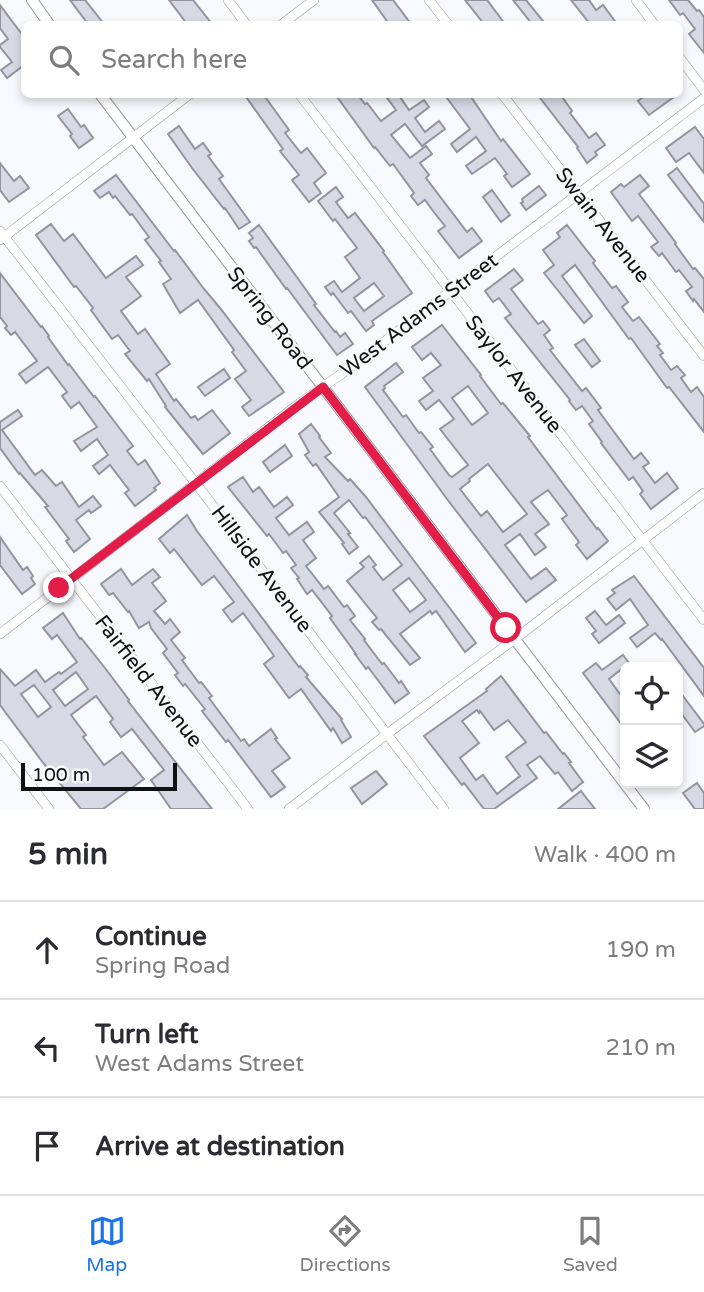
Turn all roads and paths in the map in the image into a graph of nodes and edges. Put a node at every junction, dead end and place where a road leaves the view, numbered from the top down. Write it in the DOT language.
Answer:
graph roads {
  1 [pos="32,0"];
  2 [pos="228,0"];
  3 [pos="314,0"];
  4 [pos="429,0"];
  5 [pos="635,0"];
  6 [pos="47,21"];
  7 [pos="244,21"];
  8 [pos="286,21"];
  9 [pos="446,21"];
  10 [pos="652,21"];
  11 [pos="683,62"];
  12 [pos="704,90"];
  13 [pos="103,98"];
  14 [pos="185,98"];
  15 [pos="302,98"];
  16 [pos="505,98"];
  17 [pos="704,98"];
  18 [pos="133,138"];
  19 [pos="578,194"];
  20 [pos="1,236"];
  21 [pos="450,291"];
  22 [pos="704,356"];
  23 [pos="323,387"];
  24 [pos="196,483"];
  25 [pos="0,486"];
  26 [pos="704,493"];
  27 [pos="643,540"];
  28 [pos="71,579"];
  29 [pos="704,620"];
  30 [pos="0,634"];
  31 [pos="514,639"];
  32 [pos="387,733"];
  33 [pos="0,745"];
  34 [pos="49,809"];
  35 [pos="248,809"];
  36 [pos="289,809"];
  37 [pos="444,809"];
  38 [pos="644,809"];
  1 -- 6 [label="street"];
  2 -- 7 [label="street"];
  3 -- 8 [label="street"];
  4 -- 9 [label="street"];
  5 -- 10 [label="street"];
  11 -- 12 [label="street"];
  13 -- 18 [label="street, Spring Road"];
  14 -- 18 [label="street"];
  15 -- 21 [label="street, Saylor Avenue"];
  16 -- 19 [label="street, Swain Avenue"];
  17 -- 19 [label="street, West Adams Street"];
  18 -- 20 [label="street"];
  18 -- 23 [label="street, Spring Road"];
  19 -- 21 [label="street, West Adams Street"];
  19 -- 22 [label="street, Swain Avenue"];
  20 -- 24 [label="street, Hillside Avenue"];
  21 -- 23 [label="street, West Adams Street"];
  21 -- 27 [label="street, Saylor Avenue"];
  23 -- 24 [label="street, West Adams Street"];
  23 -- 31 [label="street, Spring Road"];
  24 -- 28 [label="street, West Adams Street"];
  24 -- 32 [label="street, Hillside Avenue"];
  25 -- 28 [label="street, Fairfield Avenue"];
  26 -- 27 [label="street"];
  27 -- 29 [label="street, Saylor Avenue"];
  27 -- 31 [label="street"];
  28 -- 30 [label="street, West Adams Street"];
  28 -- 35 [label="street, Fairfield Avenue"];
  31 -- 32 [label="street"];
  31 -- 38 [label="street, Spring Road"];
  32 -- 36 [label="street"];
  32 -- 37 [label="street, Hillside Avenue"];
  33 -- 34 [label="street"];
}
